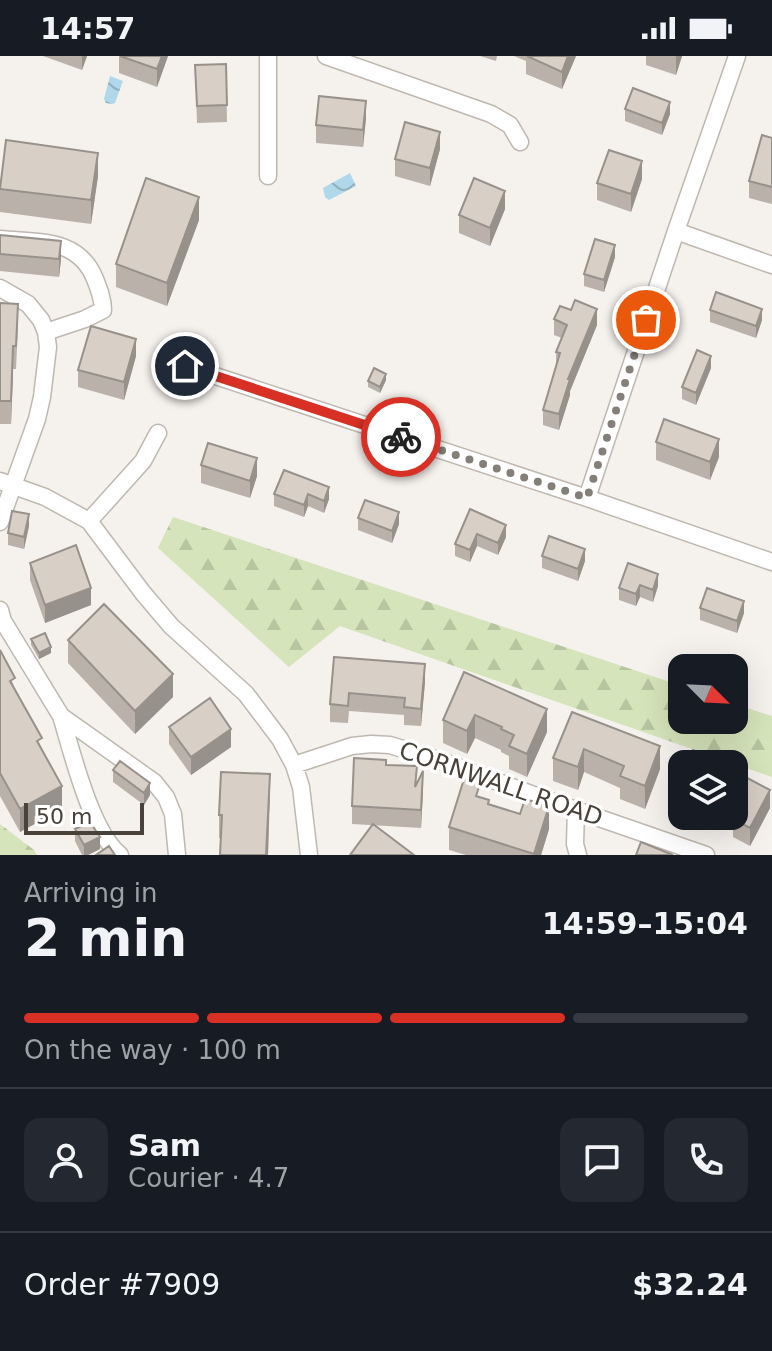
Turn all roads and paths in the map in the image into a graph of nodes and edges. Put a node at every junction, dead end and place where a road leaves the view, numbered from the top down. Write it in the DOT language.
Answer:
graph roads {
  1 [pos="268,56"];
  2 [pos="326,56"];
  3 [pos="737,56"];
  4 [pos="520,142"];
  5 [pos="268,176"];
  6 [pos="676,231"];
  7 [pos="0,239"];
  8 [pos="772,265"];
  9 [pos="0,288"];
  10 [pos="46,332"];
  11 [pos="185,366"];
  12 [pos="158,433"];
  13 [pos="7,483"];
  14 [pos="587,498"];
  15 [pos="89,521"];
  16 [pos="0,522"];
  17 [pos="772,562"];
  18 [pos="0,610"];
  19 [pos="61,716"];
  20 [pos="294,765"];
  21 [pos="576,809"];
  22 [pos="120,855"];
  23 [pos="177,855"];
  24 [pos="309,855"];
  25 [pos="578,855"];
  26 [pos="706,855"];
  1 -- 5 [label="street"];
  2 -- 4 [label="street"];
  3 -- 6 [label="street"];
  6 -- 8 [label="street"];
  6 -- 14 [label="street"];
  7 -- 10 [label="street"];
  9 -- 10 [label="street"];
  10 -- 13 [label="street"];
  11 -- 14 [label="street"];
  12 -- 15 [label="street"];
  13 -- 15 [label="street"];
  13 -- 16 [label="street"];
  14 -- 17 [label="street"];
  15 -- 20 [label="street"];
  18 -- 19 [label="street"];
  19 -- 22 [label="street"];
  19 -- 23 [label="street"];
  20 -- 21 [label="street, CORNWALL ROAD"];
  20 -- 24 [label="street"];
  21 -- 25 [label="street"];
  21 -- 26 [label="street, CORNWALL ROAD"];
}
